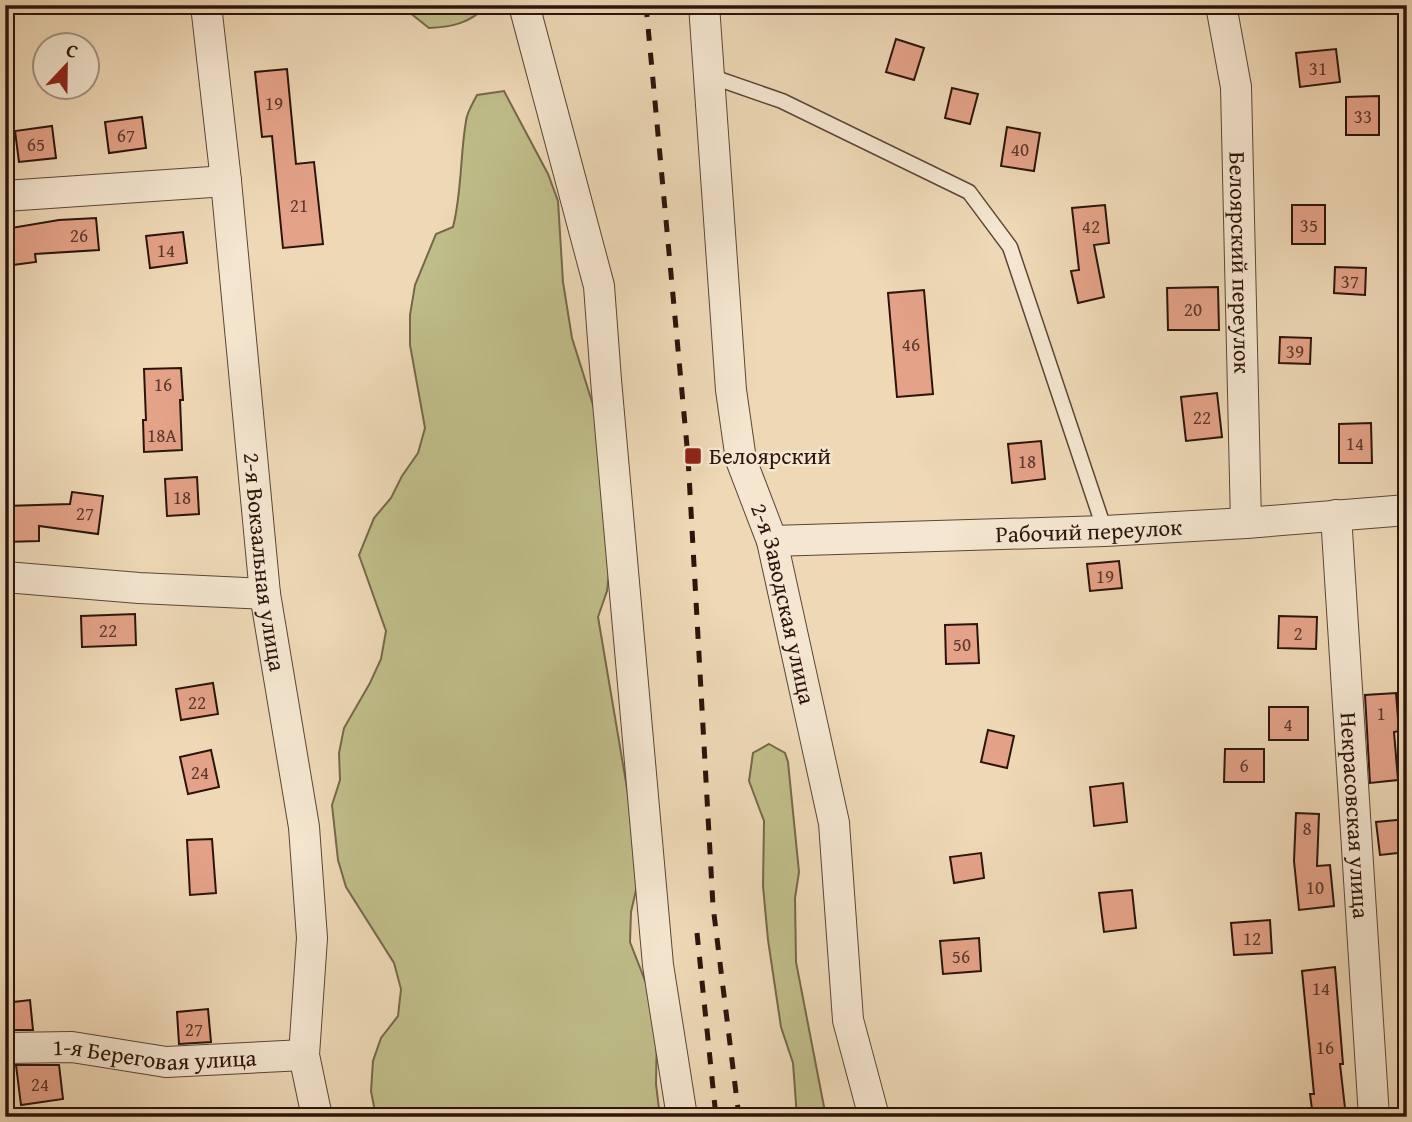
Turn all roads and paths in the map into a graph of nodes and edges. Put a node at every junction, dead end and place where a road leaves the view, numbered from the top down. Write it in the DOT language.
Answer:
graph roads {
  1 [pos="206,5"];
  2 [pos="524,5"];
  3 [pos="704,5"];
  4 [pos="1221,5"];
  5 [pos="710,76"];
  6 [pos="226,181"];
  7 [pos="5,196"];
  8 [pos="1407,510"];
  9 [pos="1336,514"];
  10 [pos="1246,523"];
  11 [pos="1105,531"];
  12 [pos="772,541"];
  13 [pos="5,577"];
  14 [pos="265,594"];
  15 [pos="5,1048"];
  16 [pos="304,1055"];
  17 [pos="317,1117"];
  18 [pos="682,1117"];
  19 [pos="874,1117"];
  20 [pos="1374,1117"];
  1 -- 6 [label="street, 2-я Вокзальная улица"];
  2 -- 18 [label="street"];
  3 -- 5 [label="street, 2-я Заводская улица"];
  4 -- 10 [label="street, Белоярский переулок"];
  5 -- 11 [label="lane"];
  5 -- 12 [label="street, 2-я Заводская улица"];
  6 -- 7 [label="street"];
  6 -- 14 [label="street, 2-я Вокзальная улица"];
  8 -- 9 [label="street, Рабочий переулок"];
  9 -- 10 [label="street, Рабочий переулок"];
  9 -- 20 [label="street, Некрасовская улица"];
  10 -- 11 [label="street, Рабочий переулок"];
  11 -- 12 [label="street, Рабочий переулок"];
  12 -- 19 [label="street, 2-я Заводская улица"];
  13 -- 14 [label="street"];
  14 -- 16 [label="street, 2-я Вокзальная улица"];
  15 -- 16 [label="street, 1-я Береговая улица"];
  16 -- 17 [label="street, 2-я Вокзальная улица"];
}
